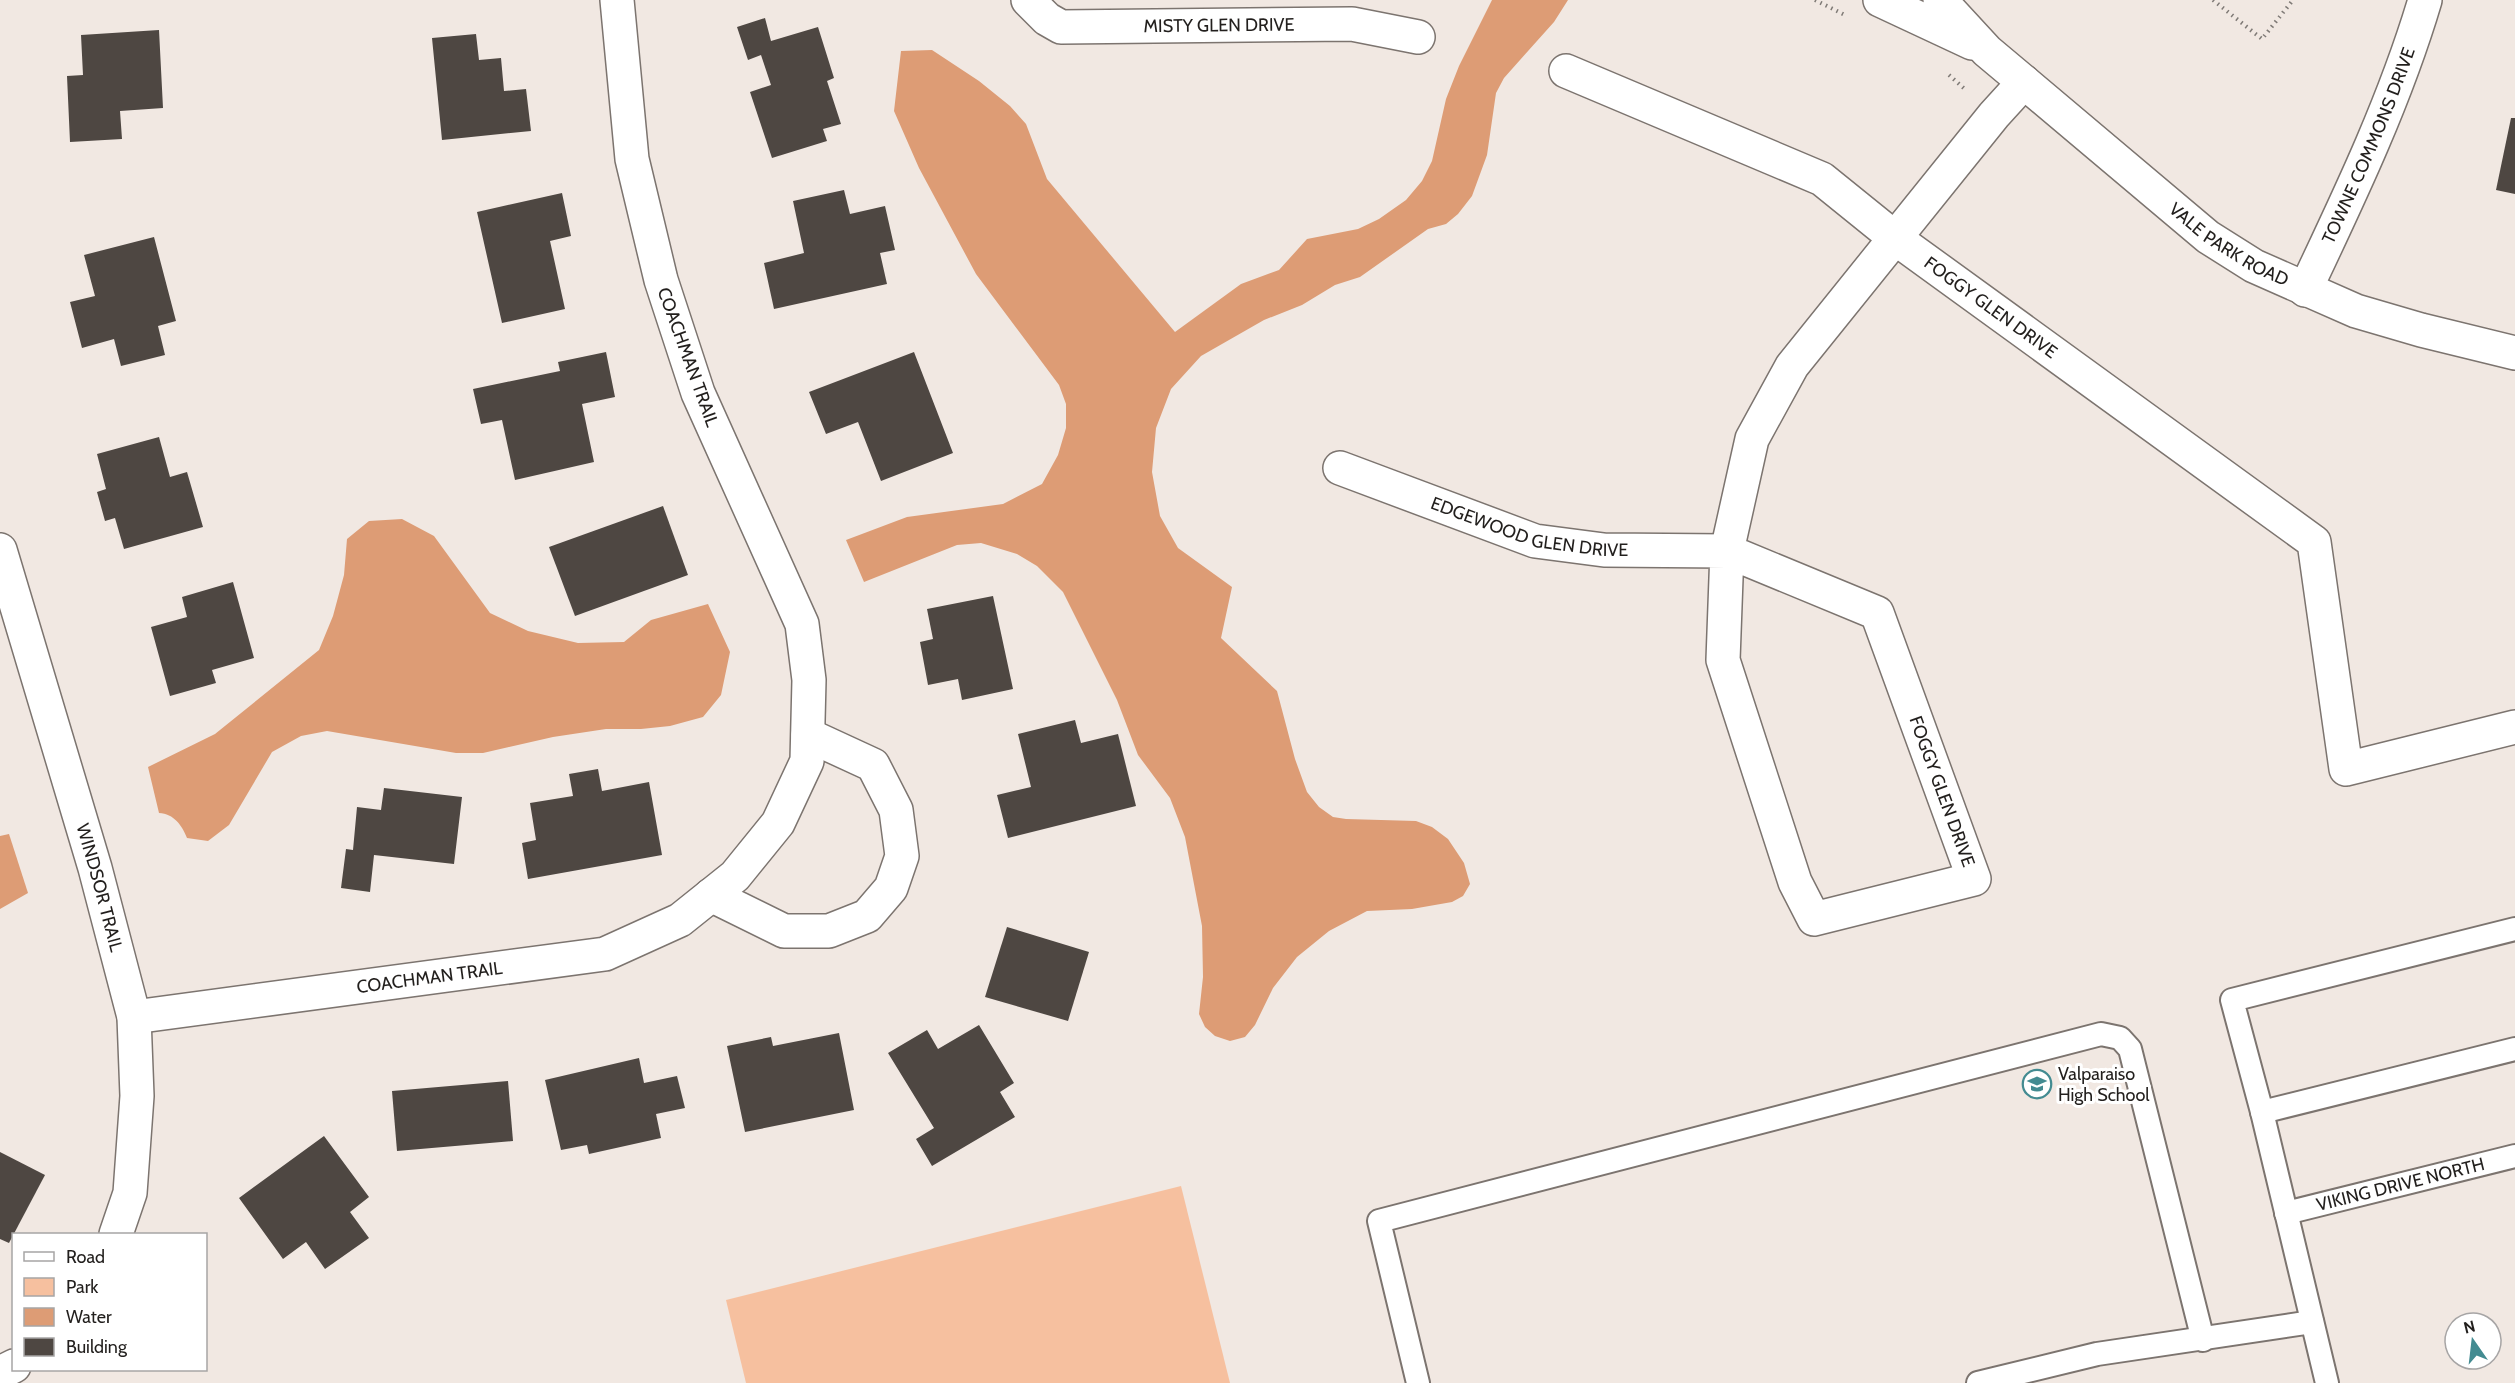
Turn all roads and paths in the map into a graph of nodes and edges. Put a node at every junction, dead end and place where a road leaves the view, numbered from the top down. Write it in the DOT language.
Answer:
graph roads {
  1 [pos="617,0"];
  2 [pos="1028,0"];
  3 [pos="1880,0"];
  4 [pos="1941,0"];
  5 [pos="2213,0"];
  6 [pos="2293,0"];
  7 [pos="2425,0"];
  8 [pos="1418,37"];
  9 [pos="1988,51"];
  10 [pos="1566,71"];
  11 [pos="2024,82"];
  12 [pos="1895,238"];
  13 [pos="2305,290"];
  14 [pos="2515,353"];
  15 [pos="1340,468"];
  16 [pos="0,550"];
  17 [pos="1727,551"];
  18 [pos="2515,727"];
  19 [pos="808,735"];
  20 [pos="711,895"];
  21 [pos="2515,929"];
  22 [pos="134,1017"];
  23 [pos="2515,1049"];
  24 [pos="2262,1112"];
  25 [pos="2515,1156"];
  26 [pos="2286,1213"];
  27 [pos="116,1233"];
  28 [pos="2312,1322"];
  29 [pos="2203,1340"];
  30 [pos="1418,1383"];
  31 [pos="1978,1383"];
  32 [pos="2327,1383"];
  1 -- 19 [label="street, COACHMAN TRAIL"];
  2 -- 8 [label="street, MISTY GLEN DRIVE"];
  3 -- 9 [label="street, VALE PARK ROAD"];
  4 -- 9 [label="street, VALE PARK ROAD"];
  5 -- 6 [label="path"];
  7 -- 13 [label="street, TOWNE COMMONS DRIVE"];
  9 -- 11 [label="street, VALE PARK ROAD"];
  10 -- 12 [label="street, FOGGY GLEN DRIVE"];
  11 -- 12 [label="street, FOGGY GLEN DRIVE"];
  11 -- 13 [label="street, VALE PARK ROAD"];
  12 -- 17 [label="street, FOGGY GLEN DRIVE"];
  12 -- 18 [label="street, FOGGY GLEN DRIVE"];
  13 -- 14 [label="street, VALE PARK ROAD"];
  15 -- 17 [label="street, EDGEWOOD GLEN DRIVE"];
  16 -- 22 [label="street, WINDSOR TRAIL"];
  17 -- 17 [label="street, FOGGY GLEN DRIVE"];
  19 -- 20 [label="street, COACHMAN TRAIL"];
  19 -- 20 [label="street"];
  20 -- 22 [label="street, COACHMAN TRAIL"];
  21 -- 24 [label="lane"];
  22 -- 27 [label="street, WINDSOR TRAIL"];
  23 -- 24 [label="lane"];
  24 -- 26 [label="lane"];
  25 -- 26 [label="lane, VIKING DRIVE NORTH"];
  26 -- 28 [label="lane"];
  28 -- 29 [label="lane"];
  28 -- 32 [label="lane"];
  29 -- 30 [label="lane"];
  29 -- 31 [label="lane"];
}
